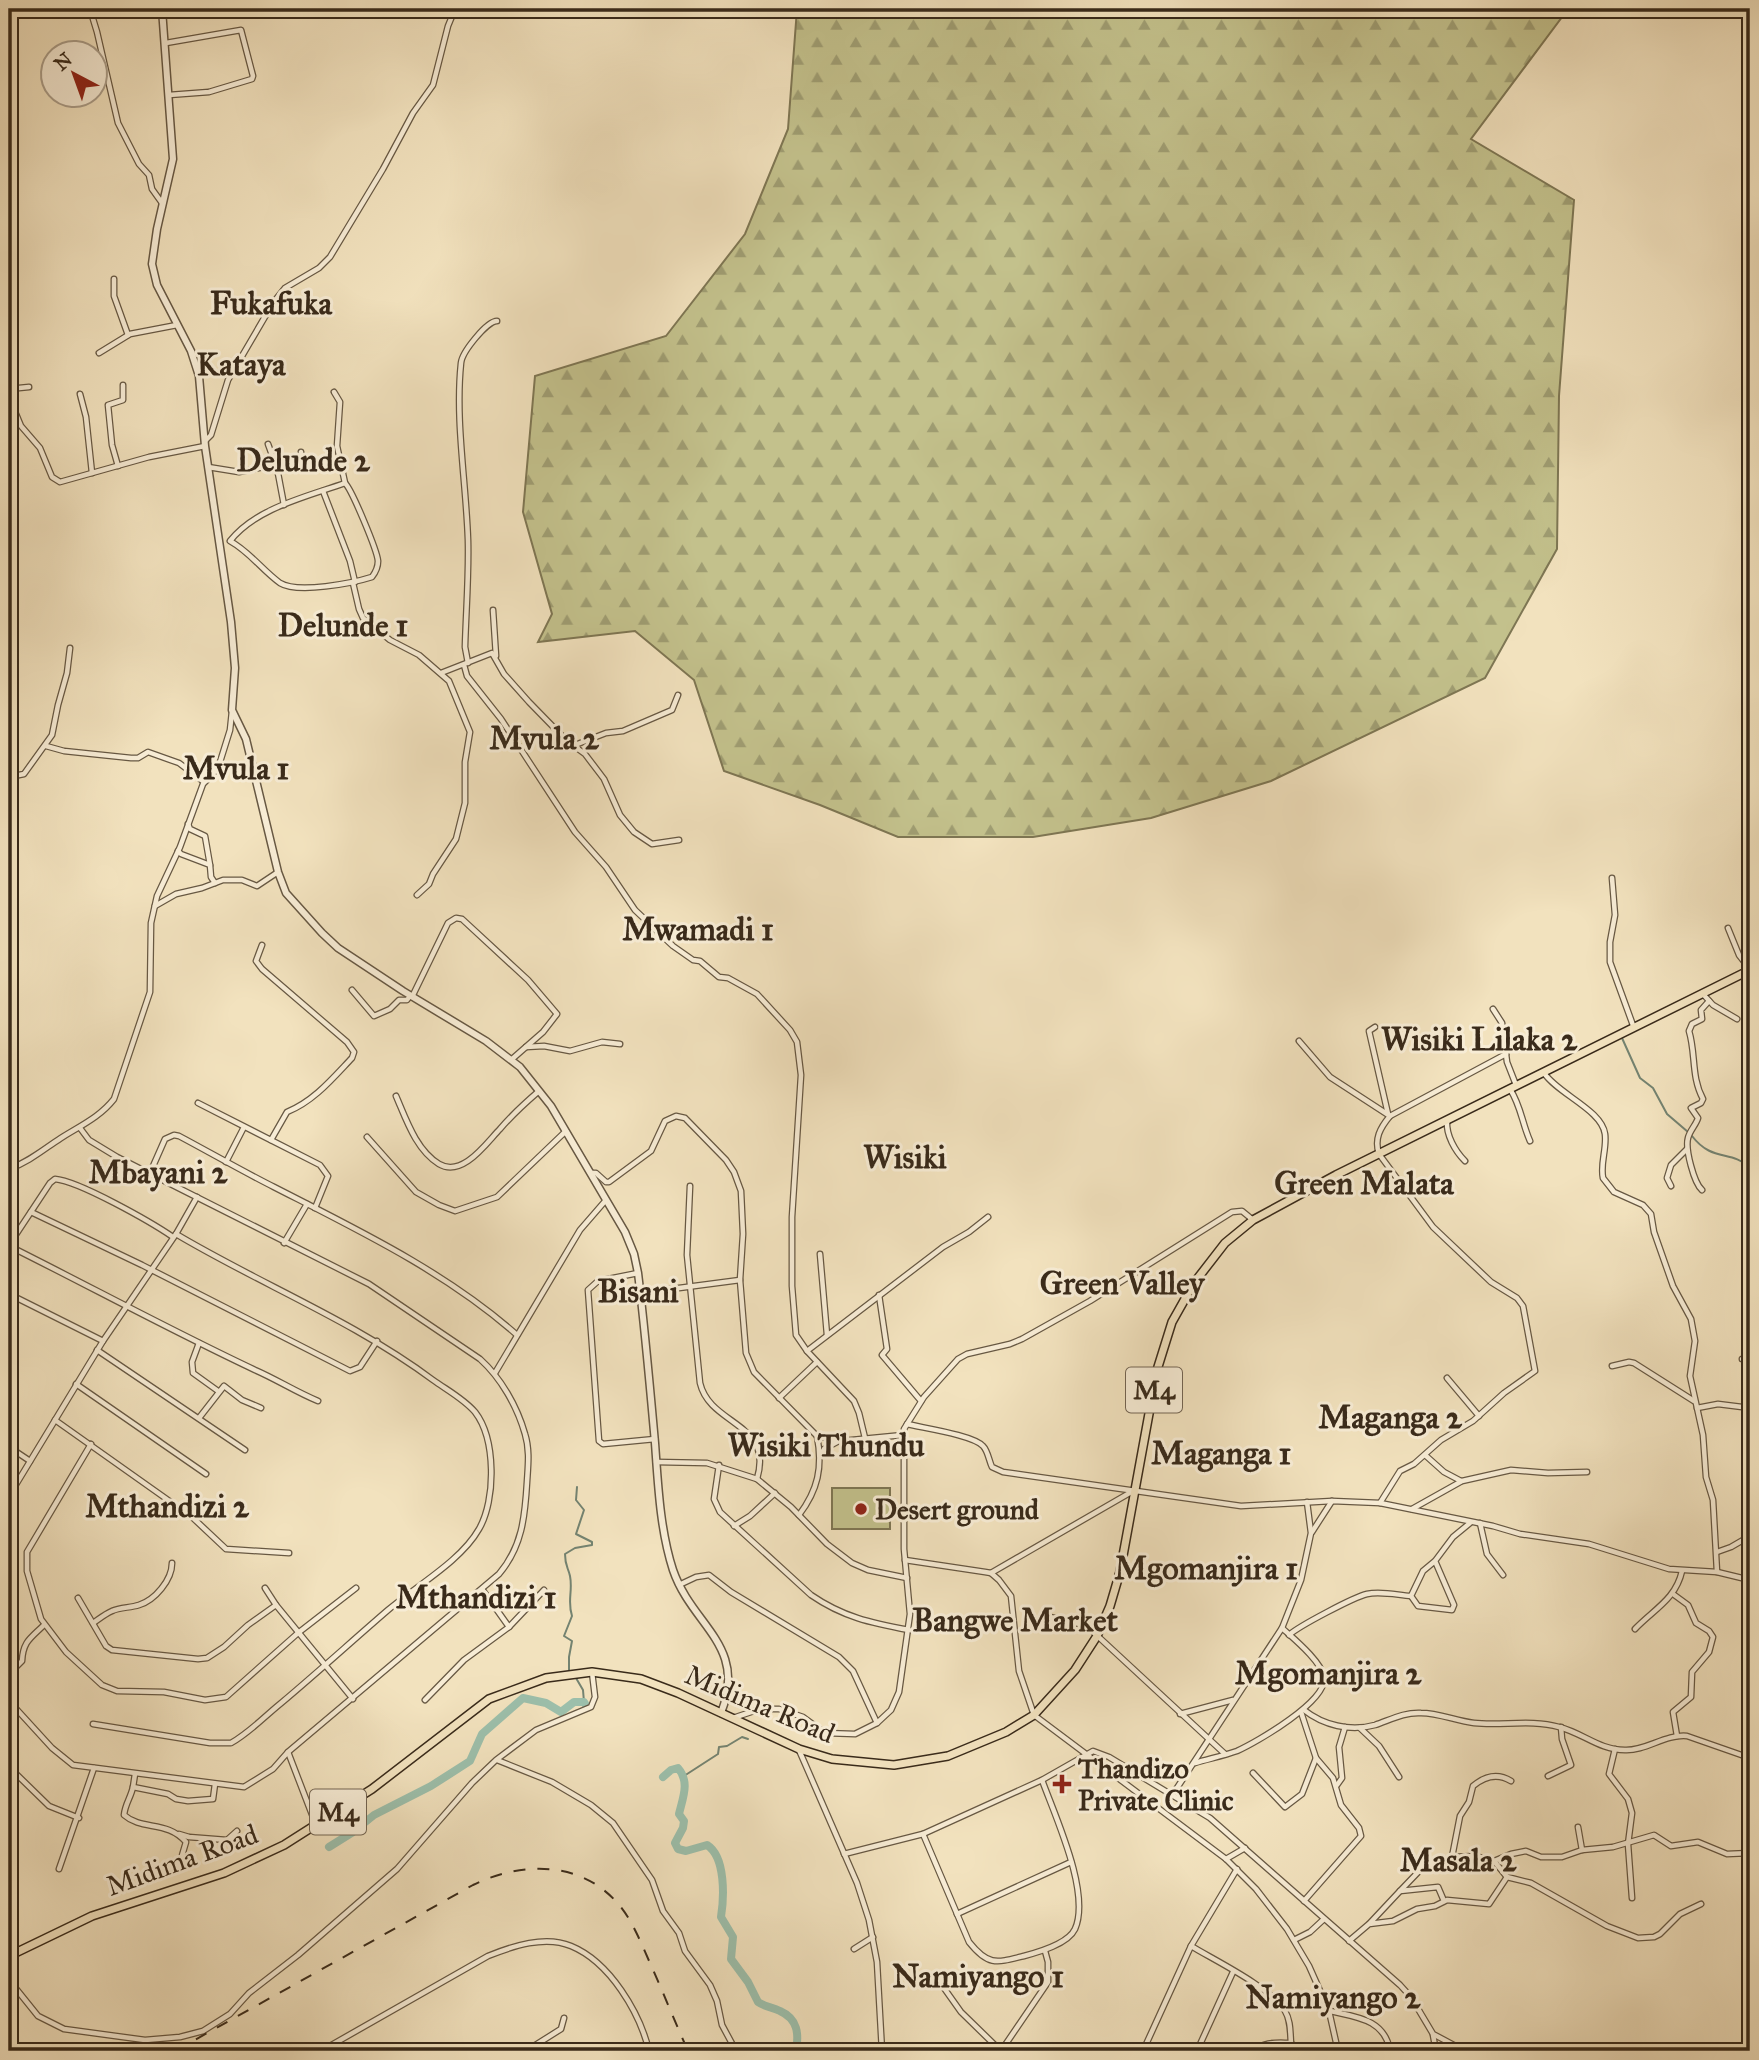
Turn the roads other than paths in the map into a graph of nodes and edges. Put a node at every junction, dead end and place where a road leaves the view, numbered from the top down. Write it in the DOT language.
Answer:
graph roads {
  1 [pos="90,9"];
  2 [pos="162,9"];
  3 [pos="455,9"];
  4 [pos="166,43"];
  5 [pos="169,95"];
  6 [pos="163,204"];
  7 [pos="114,279"];
  8 [pos="497,321"];
  9 [pos="178,324"];
  10 [pos="128,335"];
  11 [pos="99,353"];
  12 [pos="123,385"];
  13 [pos="29,387"];
  14 [pos="9,390"];
  15 [pos="334,392"];
  16 [pos="80,394"];
  17 [pos="9,397"];
  18 [pos="205,443"];
  19 [pos="268,444"];
  20 [pos="301,452"];
  21 [pos="118,466"];
  22 [pos="208,467"];
  23 [pos="276,467"];
  24 [pos="92,474"];
  25 [pos="345,483"];
  26 [pos="323,491"];
  27 [pos="284,505"];
  28 [pos="230,541"];
  29 [pos="218,543"];
  30 [pos="354,583"];
  31 [pos="494,610"];
  32 [pos="70,648"];
  33 [pos="496,657"];
  34 [pos="466,664"];
  35 [pos="441,673"];
  36 [pos="678,695"];
  37 [pos="232,710"];
  38 [pos="46,746"];
  39 [pos="574,746"];
  40 [pos="9,777"];
  41 [pos="204,782"];
  42 [pos="188,824"];
  43 [pos="679,840"];
  44 [pos="178,850"];
  45 [pos="209,865"];
  46 [pos="278,872"];
  47 [pos="1612,878"];
  48 [pos="215,883"];
  49 [pos="417,895"];
  50 [pos="154,906"];
  51 [pos="1728,928"];
  52 [pos="262,945"];
  53 [pos="1750,969"];
  54 [pos="352,990"];
  55 [pos="1702,993"];
  56 [pos="411,996"];
  57 [pos="1709,1001"];
  58 [pos="1493,1009"];
  59 [pos="1737,1019"];
  60 [pos="1376,1027"];
  61 [pos="1634,1028"];
  62 [pos="1299,1041"];
  63 [pos="620,1044"];
  64 [pos="526,1047"];
  65 [pos="1506,1054"];
  66 [pos="511,1060"];
  67 [pos="1544,1072"];
  68 [pos="1513,1087"];
  69 [pos="540,1091"];
  70 [pos="396,1096"];
  71 [pos="198,1103"];
  72 [pos="1389,1115"];
  73 [pos="1447,1120"];
  74 [pos="244,1127"];
  75 [pos="80,1128"];
  76 [pos="566,1131"];
  77 [pos="367,1137"];
  78 [pos="271,1140"];
  79 [pos="1530,1141"];
  80 [pos="1687,1149"];
  81 [pos="1379,1154"];
  82 [pos="1465,1161"];
  83 [pos="226,1162"];
  84 [pos="9,1169"];
  85 [pos="150,1173"];
  86 [pos="591,1173"];
  87 [pos="690,1186"];
  88 [pos="1671,1186"];
  89 [pos="1702,1190"];
  90 [pos="197,1197"];
  91 [pos="607,1200"];
  92 [pos="307,1204"];
  93 [pos="316,1208"];
  94 [pos="31,1212"];
  95 [pos="988,1217"];
  96 [pos="1253,1220"];
  97 [pos="174,1235"];
  98 [pos="284,1243"];
  99 [pos="9,1246"];
  100 [pos="820,1254"];
  101 [pos="151,1270"];
  102 [pos="638,1273"];
  103 [pos="740,1280"];
  104 [pos="691,1286"];
  105 [pos="640,1293"];
  106 [pos="9,1294"];
  107 [pos="879,1295"];
  108 [pos="127,1305"];
  109 [pos="517,1335"];
  110 [pos="827,1335"];
  111 [pos="103,1341"];
  112 [pos="377,1341"];
  113 [pos="199,1343"];
  114 [pos="97,1350"];
  115 [pos="807,1351"];
  116 [pos="1742,1359"];
  117 [pos="1750,1359"];
  118 [pos="817,1362"];
  119 [pos="1612,1366"];
  120 [pos="495,1373"];
  121 [pos="1447,1378"];
  122 [pos="76,1384"];
  123 [pos="218,1391"];
  124 [pos="779,1398"];
  125 [pos="318,1401"];
  126 [pos="920,1401"];
  127 [pos="1695,1402"];
  128 [pos="1697,1408"];
  129 [pos="1750,1408"];
  130 [pos="261,1409"];
  131 [pos="1479,1416"];
  132 [pos="199,1418"];
  133 [pos="55,1420"];
  134 [pos="906,1424"];
  135 [pos="903,1435"];
  136 [pos="817,1436"];
  137 [pos="865,1438"];
  138 [pos="655,1439"];
  139 [pos="841,1440"];
  140 [pos="91,1444"];
  141 [pos="9,1447"];
  142 [pos="245,1450"];
  143 [pos="1425,1455"];
  144 [pos="820,1457"];
  145 [pos="30,1461"];
  146 [pos="656,1462"];
  147 [pos="719,1465"];
  148 [pos="1587,1472"];
  149 [pos="205,1474"];
  150 [pos="757,1479"];
  151 [pos="1462,1481"];
  152 [pos="1134,1491"];
  153 [pos="775,1493"];
  154 [pos="9,1496"];
  155 [pos="1307,1502"];
  156 [pos="1332,1502"];
  157 [pos="1380,1503"];
  158 [pos="1411,1509"];
  159 [pos="799,1515"];
  160 [pos="1470,1522"];
  161 [pos="1480,1523"];
  162 [pos="733,1526"];
  163 [pos="1311,1533"];
  164 [pos="1750,1535"];
  165 [pos="1717,1552"];
  166 [pos="289,1553"];
  167 [pos="905,1559"];
  168 [pos="1435,1561"];
  169 [pos="172,1563"];
  170 [pos="1682,1571"];
  171 [pos="1717,1572"];
  172 [pos="991,1573"];
  173 [pos="1503,1575"];
  174 [pos="906,1578"];
  175 [pos="1750,1580"];
  176 [pos="679,1585"];
  177 [pos="265,1588"];
  178 [pos="356,1588"];
  179 [pos="482,1589"];
  180 [pos="544,1590"];
  181 [pos="1673,1594"];
  182 [pos="1411,1596"];
  183 [pos="78,1598"];
  184 [pos="276,1605"];
  185 [pos="1050,1617"];
  186 [pos="93,1623"];
  187 [pos="44,1625"];
  188 [pos="509,1627"];
  189 [pos="1282,1628"];
  190 [pos="1635,1629"];
  191 [pos="909,1630"];
  192 [pos="298,1633"];
  193 [pos="1289,1635"];
  194 [pos="1097,1636"];
  195 [pos="325,1666"];
  196 [pos="592,1672"];
  197 [pos="9,1674"];
  198 [pos="353,1699"];
  199 [pos="425,1700"];
  200 [pos="1235,1700"];
  201 [pos="9,1701"];
  202 [pos="1302,1711"];
  203 [pos="721,1713"];
  204 [pos="1179,1714"];
  205 [pos="1034,1715"];
  206 [pos="732,1718"];
  207 [pos="877,1723"];
  208 [pos="93,1724"];
  209 [pos="1345,1727"];
  210 [pos="1561,1727"];
  211 [pos="1360,1728"];
  212 [pos="1677,1736"];
  213 [pos="1208,1740"];
  214 [pos="799,1749"];
  215 [pos="1615,1749"];
  216 [pos="288,1752"];
  217 [pos="1225,1754"];
  218 [pos="1086,1756"];
  219 [pos="1316,1758"];
  220 [pos="1750,1758"];
  221 [pos="496,1760"];
  222 [pos="1195,1763"];
  223 [pos="9,1767"];
  224 [pos="94,1769"];
  225 [pos="1253,1773"];
  226 [pos="135,1774"];
  227 [pos="1548,1776"];
  228 [pos="1399,1777"];
  229 [pos="1042,1780"];
  230 [pos="1511,1781"];
  231 [pos="215,1784"];
  232 [pos="1337,1785"];
  233 [pos="133,1787"];
  234 [pos="1173,1794"];
  235 [pos="79,1818"];
  236 [pos="316,1826"];
  237 [pos="1578,1827"];
  238 [pos="237,1830"];
  239 [pos="178,1833"];
  240 [pos="923,1834"];
  241 [pos="1628,1844"];
  242 [pos="1245,1848"];
  243 [pos="1582,1850"];
  244 [pos="1750,1853"];
  245 [pos="844,1854"];
  246 [pos="1452,1857"];
  247 [pos="1226,1859"];
  248 [pos="1494,1861"];
  249 [pos="1072,1862"];
  250 [pos="1237,1868"];
  251 [pos="60,1869"];
  252 [pos="177,1869"];
  253 [pos="1507,1877"];
  254 [pos="1400,1891"];
  255 [pos="1632,1898"];
  256 [pos="1304,1901"];
  257 [pos="1444,1901"];
  258 [pos="1702,1904"];
  259 [pos="957,1914"];
  260 [pos="1324,1919"];
  261 [pos="1369,1924"];
  262 [pos="873,1937"];
  263 [pos="1294,1940"];
  264 [pos="1349,1941"];
  265 [pos="1191,1946"];
  266 [pos="854,1950"];
  267 [pos="1045,1951"];
  268 [pos="9,1956"];
  269 [pos="1233,1972"];
  270 [pos="9,1980"];
  271 [pos="940,1981"];
  272 [pos="1329,2011"];
  273 [pos="564,2018"];
  274 [pos="1433,2034"];
  275 [pos="1291,2043"];
  276 [pos="321,2051"];
  277 [pos="526,2051"];
  278 [pos="649,2051"];
  279 [pos="736,2051"];
  280 [pos="882,2051"];
  281 [pos="1001,2051"];
  282 [pos="1143,2051"];
  283 [pos="1197,2051"];
  284 [pos="1254,2051"];
  285 [pos="1290,2051"];
  286 [pos="1338,2051"];
  287 [pos="1390,2051"];
  288 [pos="1436,2051"];
  289 [pos="1465,2051"];
  1 -- 6 [label="street"];
  2 -- 4 [label="street"];
  3 -- 18 [label="street"];
  4 -- 5 [label="street"];
  4 -- 5 [label="street"];
  5 -- 6 [label="street"];
  6 -- 9 [label="street"];
  7 -- 10 [label="street"];
  8 -- 34 [label="street"];
  9 -- 10 [label="street"];
  9 -- 18 [label="street"];
  10 -- 11 [label="street"];
  12 -- 21 [label="street"];
  13 -- 14 [label="street"];
  15 -- 25 [label="street"];
  16 -- 24 [label="street"];
  17 -- 24 [label="street"];
  18 -- 21 [label="street"];
  18 -- 22 [label="street"];
  19 -- 23 [label="street"];
  20 -- 23 [label="street"];
  21 -- 24 [label="street"];
  22 -- 23 [label="street"];
  22 -- 29 [label="street"];
  23 -- 27 [label="street"];
  25 -- 26 [label="street"];
  25 -- 30 [label="street"];
  26 -- 27 [label="street"];
  26 -- 30 [label="street"];
  27 -- 28 [label="street"];
  28 -- 29 [label="street"];
  28 -- 30 [label="street"];
  29 -- 37 [label="street"];
  30 -- 35 [label="street"];
  31 -- 33 [label="street"];
  32 -- 38 [label="street"];
  33 -- 34 [label="street"];
  33 -- 39 [label="street"];
  34 -- 35 [label="street"];
  34 -- 115 [label="street"];
  35 -- 49 [label="street"];
  36 -- 39 [label="street"];
  37 -- 41 [label="street"];
  37 -- 46 [label="street"];
  38 -- 40 [label="street"];
  38 -- 41 [label="street"];
  39 -- 43 [label="street"];
  41 -- 42 [label="street"];
  42 -- 44 [label="street"];
  42 -- 45 [label="street"];
  44 -- 45 [label="street"];
  44 -- 50 [label="street"];
  45 -- 48 [label="street"];
  46 -- 48 [label="street"];
  46 -- 56 [label="street"];
  47 -- 61 [label="street"];
  48 -- 50 [label="street"];
  50 -- 75 [label="street"];
  51 -- 53 [label="street"];
  52 -- 78 [label="street"];
  53 -- 55 [label="main road, Midima Road / M4"];
  54 -- 56 [label="street"];
  55 -- 57 [label="street"];
  55 -- 61 [label="main road, Midima Road / M4"];
  56 -- 64 [label="street"];
  56 -- 66 [label="street"];
  57 -- 59 [label="street"];
  57 -- 80 [label="street"];
  58 -- 65 [label="street"];
  60 -- 72 [label="street"];
  61 -- 67 [label="main road, Midima Road / M4"];
  62 -- 72 [label="street"];
  63 -- 64 [label="street"];
  64 -- 66 [label="street"];
  65 -- 68 [label="street"];
  65 -- 72 [label="street"];
  66 -- 69 [label="street"];
  67 -- 68 [label="main road, Midima Road / M4"];
  67 -- 127 [label="street"];
  68 -- 73 [label="main road, Midima Road / M4"];
  68 -- 79 [label="street"];
  69 -- 70 [label="street"];
  69 -- 76 [label="street"];
  71 -- 74 [label="street"];
  72 -- 81 [label="street"];
  73 -- 81 [label="main road, Midima Road / M4"];
  73 -- 82 [label="street"];
  74 -- 78 [label="street"];
  74 -- 83 [label="street"];
  75 -- 84 [label="street"];
  75 -- 85 [label="street"];
  76 -- 77 [label="street"];
  76 -- 86 [label="street"];
  78 -- 93 [label="street"];
  80 -- 88 [label="street"];
  80 -- 89 [label="street"];
  81 -- 96 [label="main road, Midima Road / M4"];
  81 -- 131 [label="street"];
  83 -- 85 [label="street"];
  83 -- 92 [label="street"];
  85 -- 90 [label="street"];
  86 -- 91 [label="street"];
  86 -- 103 [label="street"];
  87 -- 104 [label="street"];
  90 -- 97 [label="street"];
  90 -- 98 [label="street"];
  91 -- 102 [label="street"];
  91 -- 109 [label="street"];
  92 -- 93 [label="street"];
  92 -- 98 [label="street"];
  93 -- 109 [label="street"];
  94 -- 97 [label="street"];
  94 -- 99 [label="street"];
  94 -- 101 [label="street"];
  95 -- 107 [label="street"];
  96 -- 126 [label="street"];
  96 -- 152 [label="main road, Midima Road / M4"];
  97 -- 101 [label="street"];
  97 -- 112 [label="street"];
  98 -- 120 [label="street"];
  99 -- 108 [label="street"];
  100 -- 110 [label="street"];
  101 -- 108 [label="street"];
  101 -- 112 [label="street"];
  102 -- 105 [label="street"];
  102 -- 138 [label="street"];
  103 -- 104 [label="street"];
  103 -- 124 [label="street"];
  104 -- 105 [label="street"];
  104 -- 150 [label="street"];
  105 -- 138 [label="street"];
  106 -- 111 [label="street"];
  107 -- 110 [label="street"];
  107 -- 126 [label="street"];
  108 -- 111 [label="street"];
  108 -- 113 [label="street"];
  109 -- 120 [label="street"];
  110 -- 115 [label="street"];
  111 -- 114 [label="street"];
  112 -- 195 [label="street"];
  113 -- 123 [label="street"];
  113 -- 125 [label="street"];
  114 -- 122 [label="street"];
  114 -- 132 [label="street"];
  115 -- 118 [label="street"];
  116 -- 117 [label="street"];
  118 -- 124 [label="street"];
  118 -- 137 [label="street"];
  119 -- 127 [label="street"];
  120 -- 179 [label="street"];
  121 -- 131 [label="street"];
  122 -- 133 [label="street"];
  122 -- 149 [label="street"];
  123 -- 130 [label="street"];
  123 -- 132 [label="street"];
  124 -- 136 [label="street"];
  126 -- 134 [label="street"];
  127 -- 128 [label="street"];
  128 -- 129 [label="street"];
  128 -- 165 [label="street"];
  131 -- 143 [label="street"];
  132 -- 142 [label="street"];
  133 -- 140 [label="street"];
  133 -- 145 [label="street"];
  134 -- 135 [label="street"];
  134 -- 152 [label="street"];
  135 -- 137 [label="street"];
  135 -- 167 [label="street"];
  136 -- 139 [label="street"];
  136 -- 144 [label="street"];
  137 -- 139 [label="street"];
  138 -- 146 [label="street"];
  139 -- 144 [label="street"];
  140 -- 166 [label="street"];
  140 -- 187 [label="street"];
  141 -- 145 [label="street"];
  143 -- 151 [label="street"];
  143 -- 157 [label="street"];
  144 -- 159 [label="street"];
  145 -- 154 [label="street"];
  146 -- 147 [label="street"];
  146 -- 176 [label="street"];
  147 -- 150 [label="street"];
  147 -- 162 [label="street"];
  148 -- 151 [label="street"];
  150 -- 153 [label="street"];
  151 -- 158 [label="street"];
  152 -- 155 [label="street"];
  152 -- 172 [label="street"];
  152 -- 194 [label="main road, Midima Road / M4"];
  153 -- 159 [label="street"];
  153 -- 162 [label="street"];
  155 -- 156 [label="street"];
  155 -- 163 [label="street"];
  156 -- 157 [label="street"];
  156 -- 163 [label="street"];
  157 -- 158 [label="street"];
  158 -- 160 [label="street"];
  159 -- 174 [label="street"];
  160 -- 161 [label="street"];
  160 -- 168 [label="street"];
  161 -- 170 [label="street"];
  161 -- 173 [label="street"];
  162 -- 191 [label="street"];
  163 -- 189 [label="street"];
  164 -- 165 [label="street"];
  165 -- 171 [label="street"];
  167 -- 172 [label="street"];
  167 -- 174 [label="street"];
  168 -- 182 [label="street"];
  168 -- 182 [label="street"];
  169 -- 186 [label="street"];
  170 -- 171 [label="street"];
  170 -- 181 [label="street"];
  171 -- 175 [label="street"];
  172 -- 205 [label="street"];
  174 -- 191 [label="street"];
  176 -- 203 [label="street"];
  176 -- 207 [label="street"];
  177 -- 184 [label="street"];
  178 -- 192 [label="street"];
  179 -- 188 [label="street"];
  179 -- 198 [label="street"];
  180 -- 188 [label="street"];
  181 -- 190 [label="street"];
  181 -- 212 [label="street"];
  182 -- 193 [label="street"];
  183 -- 186 [label="street"];
  184 -- 186 [label="street"];
  184 -- 192 [label="street"];
  185 -- 194 [label="street"];
  187 -- 192 [label="street"];
  187 -- 197 [label="street"];
  188 -- 199 [label="street"];
  189 -- 193 [label="street"];
  189 -- 200 [label="street"];
  191 -- 207 [label="street"];
  192 -- 195 [label="street"];
  193 -- 202 [label="street"];
  194 -- 204 [label="street"];
  194 -- 205 [label="main road, Midima Road / M4"];
  195 -- 198 [label="street"];
  195 -- 208 [label="street"];
  196 -- 203 [label="main road, Midima Road / M4"];
  196 -- 221 [label="street"];
  196 -- 236 [label="main road, Midima Road / M4"];
  198 -- 216 [label="street"];
  200 -- 204 [label="street"];
  200 -- 213 [label="street"];
  201 -- 224 [label="street"];
  202 -- 209 [label="street"];
  202 -- 217 [label="street"];
  202 -- 219 [label="street"];
  203 -- 206 [label="main road, Midima Road / M4"];
  204 -- 213 [label="street"];
  205 -- 214 [label="main road, Midima Road / M4"];
  205 -- 218 [label="street"];
  206 -- 207 [label="street"];
  206 -- 214 [label="main road, Midima Road / M4"];
  209 -- 211 [label="street"];
  209 -- 232 [label="street"];
  210 -- 211 [label="street"];
  210 -- 215 [label="street"];
  210 -- 227 [label="street"];
  211 -- 228 [label="street"];
  212 -- 215 [label="street"];
  212 -- 220 [label="street"];
  213 -- 217 [label="street"];
  213 -- 222 [label="street"];
  214 -- 245 [label="street"];
  215 -- 241 [label="street"];
  216 -- 231 [label="street"];
  216 -- 236 [label="street"];
  217 -- 222 [label="street"];
  218 -- 229 [label="street"];
  218 -- 234 [label="street"];
  218 -- 247 [label="street"];
  219 -- 225 [label="street"];
  219 -- 232 [label="street"];
  221 -- 270 [label="street"];
  221 -- 279 [label="street"];
  222 -- 234 [label="street"];
  223 -- 235 [label="street"];
  224 -- 226 [label="street"];
  224 -- 235 [label="street"];
  226 -- 231 [label="street"];
  226 -- 233 [label="street"];
  229 -- 240 [label="street"];
  229 -- 249 [label="street"];
  230 -- 246 [label="street"];
  231 -- 233 [label="street"];
  232 -- 256 [label="street"];
  233 -- 239 [label="street"];
  234 -- 242 [label="street"];
  235 -- 251 [label="street"];
  236 -- 268 [label="main road, Midima Road / M4"];
  237 -- 243 [label="street"];
  238 -- 239 [label="street"];
  239 -- 252 [label="street"];
  240 -- 245 [label="street"];
  240 -- 259 [label="street"];
  241 -- 243 [label="street"];
  241 -- 244 [label="street"];
  241 -- 255 [label="street"];
  242 -- 247 [label="street"];
  242 -- 256 [label="street"];
  243 -- 248 [label="street"];
  245 -- 262 [label="street"];
  246 -- 248 [label="street"];
  246 -- 254 [label="street"];
  247 -- 250 [label="street"];
  248 -- 253 [label="street"];
  249 -- 259 [label="street"];
  249 -- 267 [label="street"];
  250 -- 263 [label="street"];
  250 -- 265 [label="street"];
  253 -- 257 [label="street"];
  253 -- 258 [label="street"];
  254 -- 257 [label="street"];
  254 -- 261 [label="street"];
  256 -- 260 [label="street"];
  257 -- 261 [label="street"];
  259 -- 267 [label="street"];
  260 -- 263 [label="street"];
  260 -- 264 [label="street"];
  261 -- 264 [label="street"];
  262 -- 266 [label="street"];
  262 -- 280 [label="street"];
  263 -- 272 [label="street"];
  264 -- 274 [label="street"];
  265 -- 269 [label="street"];
  265 -- 282 [label="street"];
  267 -- 281 [label="street"];
  269 -- 275 [label="street"];
  269 -- 283 [label="street"];
  271 -- 281 [label="street"];
  272 -- 286 [label="street"];
  272 -- 287 [label="street"];
  273 -- 277 [label="street"];
  274 -- 288 [label="street"];
  274 -- 289 [label="street"];
  275 -- 284 [label="street"];
  275 -- 285 [label="street"];
  276 -- 278 [label="street"];
}
